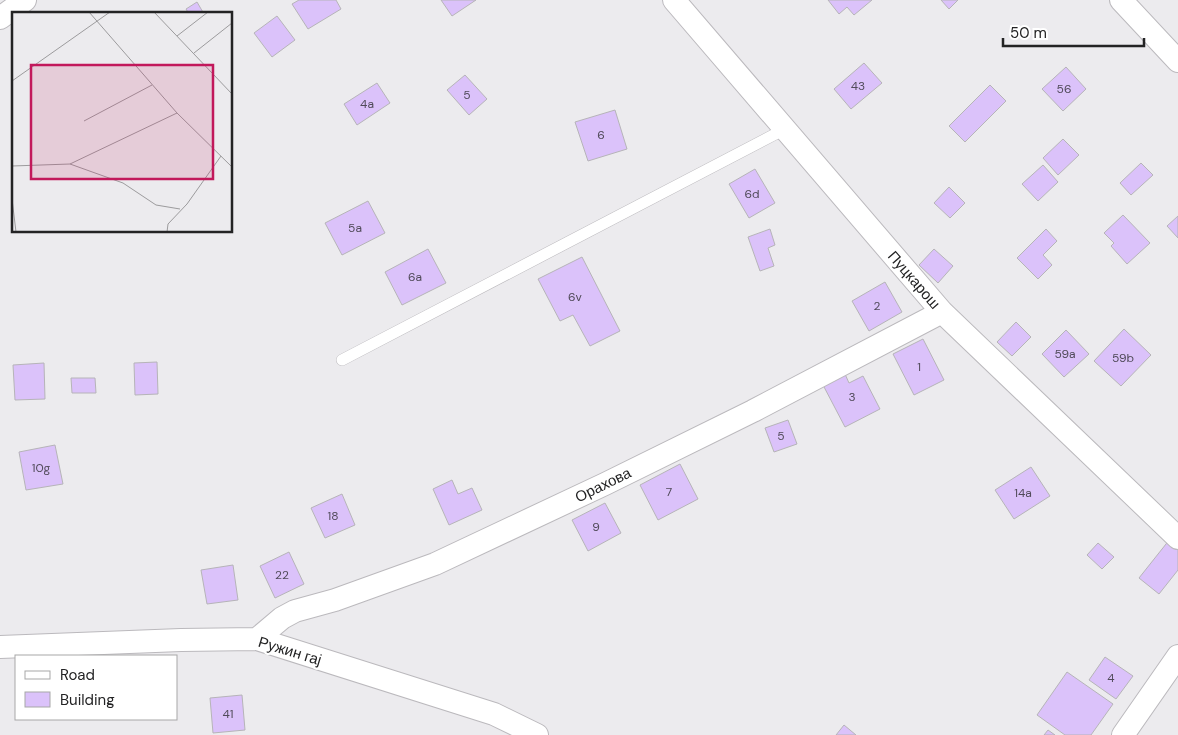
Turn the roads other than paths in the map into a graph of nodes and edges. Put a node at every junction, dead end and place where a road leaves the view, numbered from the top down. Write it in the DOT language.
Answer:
graph roads {
  1 [pos="25,0"];
  2 [pos="674,0"];
  3 [pos="1121,0"];
  4 [pos="0,18"];
  5 [pos="1178,60"];
  6 [pos="785,129"];
  7 [pos="942,312"];
  8 [pos="342,360"];
  9 [pos="1178,538"];
  10 [pos="257,639"];
  11 [pos="0,647"];
  12 [pos="1178,656"];
  13 [pos="537,735"];
  14 [pos="1122,735"];
  1 -- 4 [label="street"];
  2 -- 6 [label="street, Пуцкарош"];
  3 -- 5 [label="street"];
  6 -- 7 [label="street, Пуцкарош"];
  6 -- 8 [label="lane"];
  7 -- 9 [label="street, Пуцкарош"];
  7 -- 10 [label="street, Орахова"];
  10 -- 11 [label="street, Ружин гај"];
  10 -- 13 [label="street, Ружин гај"];
  12 -- 14 [label="street"];
}
